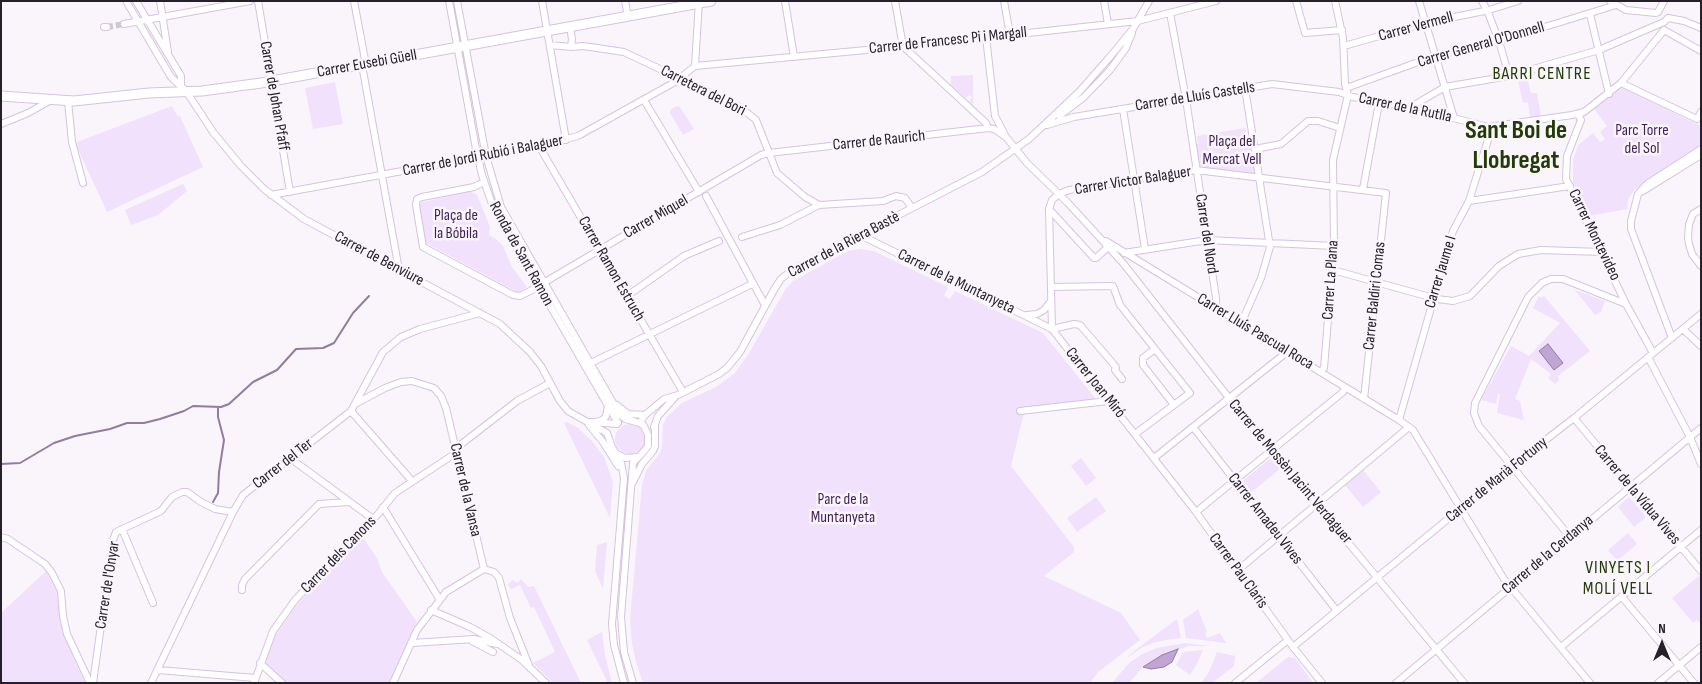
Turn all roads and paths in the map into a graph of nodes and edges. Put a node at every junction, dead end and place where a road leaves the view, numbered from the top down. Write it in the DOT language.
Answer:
graph roads {
  1 [pos="126,1"];
  2 [pos="136,1"];
  3 [pos="160,1"];
  4 [pos="250,1"];
  5 [pos="258,1"];
  6 [pos="354,1"];
  7 [pos="449,1"];
  8 [pos="458,1"];
  9 [pos="542,1"];
  10 [pos="625,1"];
  11 [pos="711,1"];
  12 [pos="785,1"];
  13 [pos="895,1"];
  14 [pos="1004,1"];
  15 [pos="1104,1"];
  16 [pos="1149,1"];
  17 [pos="1216,1"];
  18 [pos="1296,1"];
  19 [pos="1335,1"];
  20 [pos="1419,1"];
  21 [pos="1482,1"];
  22 [pos="1518,1"];
  23 [pos="1664,1"];
  24 [pos="699,2"];
  25 [pos="1613,3"];
  26 [pos="1487,10"];
  27 [pos="1658,12"];
  28 [pos="1170,13"];
  29 [pos="1590,14"];
  30 [pos="163,17"];
  31 [pos="628,17"];
  32 [pos="146,19"];
  33 [pos="138,21"];
  34 [pos="1138,21"];
  35 [pos="1664,22"];
  36 [pos="1425,23"];
  37 [pos="124,24"];
  38 [pos="1108,24"];
  39 [pos="570,27"];
  40 [pos="1701,28"];
  41 [pos="1342,30"];
  42 [pos="1664,30"];
  43 [pos="547,31"];
  44 [pos="1010,35"];
  45 [pos="986,37"];
  46 [pos="1499,41"];
  47 [pos="550,45"];
  48 [pos="904,46"];
  49 [pos="1344,46"];
  50 [pos="461,47"];
  51 [pos="570,47"];
  52 [pos="1600,50"];
  53 [pos="1701,52"];
  54 [pos="169,56"];
  55 [pos="1435,56"];
  56 [pos="794,57"];
  57 [pos="364,65"];
  58 [pos="695,66"];
  59 [pos="1509,76"];
  60 [pos="682,78"];
  61 [pos="271,81"];
  62 [pos="1621,83"];
  63 [pos="1245,88"];
  64 [pos="1445,88"];
  65 [pos="184,89"];
  66 [pos="1347,92"];
  67 [pos="1609,94"];
  68 [pos="1,96"];
  69 [pos="32,97"];
  70 [pos="1186,99"];
  71 [pos="51,100"];
  72 [pos="644,100"];
  73 [pos="68,101"];
  74 [pos="1379,103"];
  75 [pos="1409,108"];
  76 [pos="1123,109"];
  77 [pos="28,114"];
  78 [pos="1578,114"];
  79 [pos="1699,115"];
  80 [pos="995,118"];
  81 [pos="1454,118"];
  82 [pos="1,124"];
  83 [pos="987,126"];
  84 [pos="1043,126"];
  85 [pos="1492,127"];
  86 [pos="1340,128"];
  87 [pos="1006,137"];
  88 [pos="566,140"];
  89 [pos="539,146"];
  90 [pos="1015,148"];
  91 [pos="1255,149"];
  92 [pos="1701,149"];
  93 [pos="769,153"];
  94 [pos="1701,155"];
  95 [pos="486,156"];
  96 [pos="478,157"];
  97 [pos="1196,170"];
  98 [pos="382,175"];
  99 [pos="1259,177"];
  100 [pos="1134,179"];
  101 [pos="484,182"];
  102 [pos="84,183"];
  103 [pos="1570,186"];
  104 [pos="1334,187"];
  105 [pos="1363,189"];
  106 [pos="290,192"];
  107 [pos="699,192"];
  108 [pos="1386,193"];
  109 [pos="1059,194"];
  110 [pos="1638,194"];
  111 [pos="271,195"];
  112 [pos="706,196"];
  113 [pos="1469,201"];
  114 [pos="819,205"];
  115 [pos="912,208"];
  116 [pos="1049,209"];
  117 [pos="1701,209"];
  118 [pos="860,235"];
  119 [pos="742,237"];
  120 [pos="1101,238"];
  121 [pos="1207,240"];
  122 [pos="719,241"];
  123 [pos="1270,243"];
  124 [pos="1334,246"];
  125 [pos="1108,247"];
  126 [pos="1145,249"];
  127 [pos="600,250"];
  128 [pos="1125,252"];
  129 [pos="1602,252"];
  130 [pos="1117,257"];
  131 [pos="1701,266"];
  132 [pos="399,270"];
  133 [pos="1333,270"];
  134 [pos="544,282"];
  135 [pos="1377,282"];
  136 [pos="754,285"];
  137 [pos="538,287"];
  138 [pos="1051,287"];
  139 [pos="626,296"];
  140 [pos="1434,298"];
  141 [pos="1051,302"];
  142 [pos="1626,304"];
  143 [pos="765,305"];
  144 [pos="1212,306"];
  145 [pos="480,313"];
  146 [pos="1701,314"];
  147 [pos="1025,316"];
  148 [pos="1241,324"];
  149 [pos="1052,329"];
  150 [pos="1683,329"];
  151 [pos="649,334"];
  152 [pos="1672,338"];
  153 [pos="1701,346"];
  154 [pos="1155,348"];
  155 [pos="1286,352"];
  156 [pos="1650,355"];
  157 [pos="591,363"];
  158 [pos="1320,372"];
  159 [pos="1122,379"];
  160 [pos="550,383"];
  161 [pos="365,384"];
  162 [pos="1345,388"];
  163 [pos="383,389"];
  164 [pos="680,393"];
  165 [pos="1229,398"];
  166 [pos="1364,399"];
  167 [pos="1108,401"];
  168 [pos="610,403"];
  169 [pos="1174,405"];
  170 [pos="353,407"];
  171 [pos="1020,411"];
  172 [pos="645,415"];
  173 [pos="1574,418"];
  174 [pos="629,420"];
  175 [pos="1399,420"];
  176 [pos="584,421"];
  177 [pos="593,423"];
  178 [pos="640,423"];
  179 [pos="618,424"];
  180 [pos="654,425"];
  181 [pos="1192,427"];
  182 [pos="1409,427"];
  183 [pos="1701,428"];
  184 [pos="1135,434"];
  185 [pos="1690,437"];
  186 [pos="649,440"];
  187 [pos="610,442"];
  188 [pos="1273,450"];
  189 [pos="456,451"];
  190 [pos="1698,451"];
  191 [pos="614,452"];
  192 [pos="637,457"];
  193 [pos="290,458"];
  194 [pos="1155,458"];
  195 [pos="1701,464"];
  196 [pos="1512,466"];
  197 [pos="412,480"];
  198 [pos="1234,481"];
  199 [pos="624,484"];
  200 [pos="1631,487"];
  201 [pos="631,489"];
  202 [pos="349,502"];
  203 [pos="1316,503"];
  204 [pos="384,507"];
  205 [pos="1462,509"];
  206 [pos="233,512"];
  207 [pos="1196,512"];
  208 [pos="373,519"];
  209 [pos="122,528"];
  210 [pos="1701,530"];
  211 [pos="1278,536"];
  212 [pos="1,537"];
  213 [pos="1570,537"];
  214 [pos="1681,548"];
  215 [pos="484,569"];
  216 [pos="1238,570"];
  217 [pos="1701,571"];
  218 [pos="1377,577"];
  219 [pos="1510,586"];
  220 [pos="242,590"];
  221 [pos="1622,597"];
  222 [pos="440,600"];
  223 [pos="153,603"];
  224 [pos="431,610"];
  225 [pos="1337,611"];
  226 [pos="468,639"];
  227 [pos="1288,640"];
  228 [pos="412,643"];
  229 [pos="498,644"];
  230 [pos="1293,647"];
  231 [pos="1561,647"];
  232 [pos="1701,647"];
  233 [pos="1437,648"];
  234 [pos="493,652"];
  235 [pos="260,664"];
  236 [pos="1679,665"];
  237 [pos="530,668"];
  238 [pos="158,670"];
  239 [pos="255,681"];
  240 [pos="91,683"];
  241 [pos="151,683"];
  242 [pos="282,683"];
  243 [pos="393,683"];
  244 [pos="546,683"];
  245 [pos="624,683"];
  246 [pos="633,683"];
  247 [pos="1235,683"];
  248 [pos="1322,683"];
  249 [pos="1396,683"];
  250 [pos="1464,683"];
  251 [pos="1590,683"];
  252 [pos="1658,683"];
  253 [pos="1694,683"];
  1 -- 33 [label="street, Carrer de Benviure"];
  2 -- 32 [label="street, Carrer de Benviure"];
  3 -- 30 [label="street"];
  4 -- 30 [label="street"];
  5 -- 61 [label="street, Carrer de Johan Pfaff"];
  6 -- 57 [label="street"];
  7 -- 50 [label="street, Ronda de Sant Ramon"];
  8 -- 50 [label="street, Ronda de Sant Ramon"];
  9 -- 43 [label="street"];
  10 -- 31 [label="street"];
  11 -- 24 [label="street"];
  12 -- 56 [label="street"];
  13 -- 48 [label="street"];
  14 -- 44 [label="street"];
  15 -- 38 [label="street"];
  16 -- 34 [label="street, Carrer de la Riera Bastè"];
  17 -- 28 [label="street, Carrer de Francesc Pi i Margall"];
  18 -- 41 [label="street"];
  19 -- 41 [label="street, Carrer La Plana"];
  20 -- 36 [label="street"];
  21 -- 26 [label="street"];
  22 -- 26 [label="street, Carrer Vermell"];
  23 -- 27 [label="street"];
  24 -- 31 [label="street"];
  24 -- 58 [label="street"];
  25 -- 27 [label="street"];
  25 -- 29 [label="street, Carrer General O'Donnell"];
  26 -- 36 [label="street, Carrer Vermell"];
  26 -- 46 [label="street"];
  27 -- 35 [label="street"];
  28 -- 34 [label="street, Carrer de Francesc Pi i Margall"];
  28 -- 70 [label="street, Carrer del Nord"];
  29 -- 46 [label="street, Carrer General O'Donnell"];
  29 -- 52 [label="street"];
  30 -- 32 [label="street"];
  30 -- 54 [label="street"];
  31 -- 39 [label="street"];
  32 -- 33 [label="street"];
  32 -- 54 [label="street, Carrer de Benviure"];
  33 -- 37 [label="street"];
  33 -- 65 [label="street, Carrer de Benviure"];
  34 -- 38 [label="street, Carrer de Francesc Pi i Margall"];
  34 -- 84 [label="street, Carrer de la Riera Bastè"];
  35 -- 40 [label="street"];
  35 -- 42 [label="street"];
  35 -- 52 [label="street"];
  36 -- 49 [label="street, Carrer Vermell"];
  36 -- 55 [label="street"];
  38 -- 44 [label="street, Carrer de Francesc Pi i Margall"];
  39 -- 43 [label="street, Carrer Eusebi Güell"];
  39 -- 51 [label="street"];
  41 -- 49 [label="street, Carrer La Plana"];
  42 -- 53 [label="street"];
  42 -- 62 [label="street"];
  43 -- 47 [label="street"];
  43 -- 50 [label="street, Carrer Eusebi Güell"];
  44 -- 45 [label="street, Carrer de Francesc Pi i Margall"];
  45 -- 48 [label="street, Carrer de Francesc Pi i Margall"];
  45 -- 80 [label="street"];
  46 -- 55 [label="street, Carrer General O'Donnell"];
  46 -- 59 [label="street"];
  47 -- 51 [label="street, Carretera del Bori"];
  47 -- 88 [label="street"];
  48 -- 56 [label="street, Carrer de Francesc Pi i Margall"];
  48 -- 83 [label="street, Carrer Lluís Pascual Roca"];
  49 -- 66 [label="street, Carrer La Plana"];
  50 -- 57 [label="street, Carrer Eusebi Güell"];
  50 -- 95 [label="street, Ronda de Sant Ramon"];
  50 -- 96 [label="street, Ronda de Sant Ramon"];
  51 -- 60 [label="street, Carretera del Bori"];
  52 -- 59 [label="street"];
  52 -- 67 [label="street"];
  54 -- 65 [label="street, Carrer de Benviure"];
  55 -- 64 [label="street"];
  55 -- 66 [label="street, Carrer General O'Donnell"];
  56 -- 58 [label="street, Carrer de Francesc Pi i Margall"];
  57 -- 61 [label="street, Carrer Eusebi Güell"];
  57 -- 98 [label="street"];
  58 -- 60 [label="street"];
  59 -- 64 [label="street"];
  60 -- 72 [label="street, Carrer de Jordi Rubió i Balaguer"];
  60 -- 93 [label="street, Carretera del Bori"];
  61 -- 65 [label="street, Carrer Eusebi Güell"];
  61 -- 106 [label="street, Carrer de Johan Pfaff"];
  62 -- 67 [label="street"];
  62 -- 79 [label="street"];
  63 -- 66 [label="street, Carrer de Lluís Castells"];
  63 -- 70 [label="street, Carrer de Lluís Castells"];
  63 -- 91 [label="street"];
  64 -- 75 [label="street"];
  64 -- 81 [label="street"];
  65 -- 73 [label="street, Carrer Eusebi Güell"];
  65 -- 111 [label="street, Carrer de Benviure"];
  66 -- 74 [label="street, Carrer de la Rutlla"];
  66 -- 86 [label="street, Carrer La Plana"];
  67 -- 78 [label="street"];
  68 -- 69 [label="street, Carrer Eusebi Güell"];
  69 -- 71 [label="street, Carrer Eusebi Güell"];
  69 -- 77 [label="street"];
  70 -- 76 [label="street, Carrer de Lluís Castells"];
  70 -- 97 [label="street, Carrer del Nord"];
  71 -- 73 [label="street, Carrer Eusebi Güell"];
  71 -- 77 [label="street"];
  72 -- 88 [label="street, Carrer de Jordi Rubió i Balaguer"];
  72 -- 107 [label="street"];
  73 -- 102 [label="street"];
  74 -- 75 [label="street, Carrer de la Rutlla"];
  74 -- 105 [label="street"];
  75 -- 81 [label="street, Carrer de la Rutlla"];
  76 -- 84 [label="street, Carrer de Lluís Castells"];
  76 -- 100 [label="street"];
  77 -- 82 [label="street"];
  78 -- 85 [label="street"];
  78 -- 103 [label="street, Carrer Montevideo"];
  80 -- 83 [label="street"];
  80 -- 87 [label="street"];
  81 -- 85 [label="street, Carrer de la Rutlla"];
  83 -- 87 [label="street, Carrer Lluís Pascual Roca"];
  83 -- 93 [label="street, Carrer de Raurich"];
  84 -- 90 [label="street, Carrer de la Riera Bastè"];
  85 -- 113 [label="street, Carrer Jaume I"];
  86 -- 91 [label="street"];
  86 -- 104 [label="street, Carrer La Plana"];
  87 -- 90 [label="street, Carrer Lluís Pascual Roca"];
  88 -- 89 [label="street, Carrer de Jordi Rubió i Balaguer"];
  89 -- 95 [label="street, Carrer de Jordi Rubió i Balaguer"];
  89 -- 127 [label="street, Carrer Ramon Estruch"];
  90 -- 109 [label="street, Carrer Lluís Pascual Roca"];
  90 -- 115 [label="street, Carrer de la Riera Bastè"];
  91 -- 99 [label="street"];
  92 -- 110 [label="street"];
  93 -- 107 [label="street, Carrer Miquel"];
  93 -- 114 [label="street, Carretera del Bori"];
  94 -- 110 [label="street"];
  95 -- 96 [label="street, Carrer de Jordi Rubió i Balaguer"];
  95 -- 134 [label="street, Ronda de Sant Ramon"];
  96 -- 98 [label="street, Carrer de Jordi Rubió i Balaguer"];
  96 -- 101 [label="street, Ronda de Sant Ramon"];
  97 -- 99 [label="street, Carrer Victor Balaguer"];
  97 -- 100 [label="street, Carrer Victor Balaguer"];
  97 -- 121 [label="street, Carrer del Nord"];
  98 -- 106 [label="street, Carrer de Jordi Rubió i Balaguer"];
  98 -- 132 [label="street"];
  99 -- 104 [label="street, Carrer Victor Balaguer"];
  99 -- 123 [label="street"];
  100 -- 109 [label="street, Carrer Victor Balaguer"];
  100 -- 126 [label="street"];
  101 -- 137 [label="street, Ronda de Sant Ramon"];
  101 -- 137 [label="street"];
  103 -- 113 [label="street"];
  103 -- 129 [label="street, Carrer Montevideo"];
  104 -- 105 [label="street, Carrer Victor Balaguer"];
  104 -- 124 [label="street, Carrer La Plana"];
  105 -- 108 [label="street, Carrer Victor Balaguer"];
  106 -- 111 [label="street, Carrer de Jordi Rubió i Balaguer"];
  107 -- 127 [label="street, Carrer Miquel"];
  108 -- 135 [label="street, Carrer Baldiri Comas"];
  109 -- 116 [label="street"];
  109 -- 120 [label="street, Carrer Lluís Pascual Roca"];
  110 -- 152 [label="street"];
  111 -- 132 [label="street, Carrer de Benviure"];
  112 -- 136 [label="street"];
  113 -- 140 [label="street, Carrer Jaume I"];
  114 -- 115 [label="street"];
  114 -- 119 [label="street"];
  115 -- 118 [label="street, Carrer de la Riera Bastè"];
  116 -- 125 [label="street"];
  116 -- 138 [label="street"];
  117 -- 131 [label="street"];
  118 -- 143 [label="street, Carrer de la Riera Bastè"];
  118 -- 147 [label="street, Carrer de la Muntanyeta"];
  120 -- 125 [label="street, Carrer Lluís Pascual Roca"];
  120 -- 128 [label="street, Carrer Lluís Pascual Roca"];
  121 -- 123 [label="street"];
  121 -- 126 [label="street"];
  121 -- 144 [label="street, Carrer del Nord"];
  122 -- 139 [label="street"];
  123 -- 124 [label="street"];
  123 -- 148 [label="street"];
  124 -- 133 [label="street, Carrer La Plana"];
  125 -- 130 [label="street, Carrer Lluís Pascual Roca"];
  126 -- 128 [label="street"];
  127 -- 134 [label="street, Carrer Miquel"];
  127 -- 139 [label="street, Carrer Ramon Estruch"];
  128 -- 130 [label="street"];
  128 -- 144 [label="street, Carrer Lluís Pascual Roca"];
  129 -- 140 [label="street"];
  129 -- 142 [label="street, Carrer Montevideo"];
  130 -- 165 [label="street, Carrer de Mossèn Jacint Verdaguer"];
  132 -- 145 [label="street, Carrer de Benviure"];
  133 -- 135 [label="street"];
  133 -- 158 [label="street, Carrer La Plana"];
  134 -- 157 [label="street, Ronda de Sant Ramon"];
  135 -- 140 [label="street"];
  135 -- 166 [label="street, Carrer Baldiri Comas"];
  136 -- 143 [label="street"];
  136 -- 151 [label="street"];
  137 -- 168 [label="street, Ronda de Sant Ramon"];
  138 -- 141 [label="street"];
  138 -- 154 [label="street"];
  139 -- 151 [label="street, Carrer Ramon Estruch"];
  140 -- 175 [label="street, Carrer Jaume I"];
  141 -- 147 [label="street"];
  141 -- 149 [label="street"];
  142 -- 156 [label="street, Carrer Montevideo"];
  142 -- 196 [label="street"];
  143 -- 164 [label="street, Carrer de la Riera Bastè"];
  144 -- 148 [label="street, Carrer Lluís Pascual Roca"];
  145 -- 160 [label="street, Carrer de Benviure"];
  145 -- 161 [label="street, Carrer del Ter"];
  146 -- 150 [label="street, Carrer de Marià Fortuny"];
  147 -- 149 [label="street, Carrer de la Muntanyeta"];
  148 -- 155 [label="street, Carrer Lluís Pascual Roca"];
  149 -- 159 [label="street"];
  149 -- 167 [label="street, Carrer Joan Miró"];
  150 -- 152 [label="street, Carrer de Marià Fortuny"];
  150 -- 153 [label="street"];
  151 -- 157 [label="street"];
  151 -- 164 [label="street, Carrer Ramon Estruch"];
  152 -- 156 [label="street, Carrer de Marià Fortuny"];
  154 -- 169 [label="street"];
  154 -- 169 [label="street"];
  155 -- 158 [label="street, Carrer Lluís Pascual Roca"];
  155 -- 165 [label="street"];
  156 -- 173 [label="street, Carrer de Marià Fortuny"];
  156 -- 185 [label="street, Carrer Montevideo"];
  157 -- 168 [label="street, Ronda de Sant Ramon"];
  158 -- 162 [label="street, Carrer Lluís Pascual Roca"];
  160 -- 176 [label="street, Carrer de Benviure"];
  160 -- 189 [label="street, Carrer dels Canons"];
  161 -- 163 [label="street"];
  161 -- 170 [label="street, Carrer del Ter"];
  162 -- 166 [label="street, Carrer Lluís Pascual Roca"];
  162 -- 188 [label="street"];
  163 -- 170 [label="street, Carrer de la Vansa"];
  163 -- 189 [label="street, Carrer de la Vansa"];
  164 -- 172 [label="street, Carrer de la Riera Bastè"];
  164 -- 180 [label="street, Carrer de la Riera Bastè"];
  165 -- 181 [label="street"];
  165 -- 188 [label="street, Carrer de Mossèn Jacint Verdaguer"];
  166 -- 175 [label="street, Carrer Lluís Pascual Roca"];
  167 -- 171 [label="street"];
  167 -- 184 [label="street, Carrer Joan Miró"];
  168 -- 172 [label="street, Ronda de Sant Ramon"];
  168 -- 174 [label="street, Ronda de Sant Ramon"];
  168 -- 177 [label="street"];
  168 -- 179 [label="street, Ronda de Sant Ramon"];
  169 -- 184 [label="street"];
  170 -- 193 [label="street, Carrer del Ter"];
  170 -- 197 [label="street"];
  172 -- 178 [label="street, Carrer de la Riera Bastè"];
  173 -- 196 [label="street, Carrer de Marià Fortuny"];
  173 -- 200 [label="street, Carrer de la Vídua Vives"];
  174 -- 178 [label="street"];
  174 -- 179 [label="street"];
  175 -- 182 [label="street, Carrer Lluís Pascual Roca"];
  176 -- 177 [label="street, Carrer de Benviure"];
  176 -- 187 [label="street, Carrer de Benviure"];
  176 -- 199 [label="street"];
  177 -- 179 [label="street, Carrer de Benviure"];
  178 -- 186 [label="street"];
  179 -- 187 [label="street"];
  180 -- 186 [label="street, Carrer de la Riera Bastè"];
  180 -- 201 [label="street"];
  181 -- 194 [label="street"];
  181 -- 198 [label="street, Carrer Amadeu Vives"];
  182 -- 203 [label="street"];
  182 -- 205 [label="street, Carrer Lluís Pascual Roca"];
  183 -- 185 [label="street, Carrer de la Cerdanya"];
  184 -- 194 [label="street, Carrer Joan Miró"];
  185 -- 190 [label="street, Carrer Montevideo"];
  185 -- 200 [label="street, Carrer de la Cerdanya"];
  186 -- 192 [label="street"];
  187 -- 191 [label="street"];
  188 -- 198 [label="street"];
  188 -- 203 [label="street, Carrer de Mossèn Jacint Verdaguer"];
  189 -- 197 [label="street, Carrer dels Canons"];
  189 -- 215 [label="street, Carrer de la Vansa"];
  190 -- 195 [label="street, Carrer Montevideo"];
  191 -- 192 [label="street"];
  191 -- 199 [label="street"];
  192 -- 201 [label="street"];
  193 -- 202 [label="street"];
  193 -- 206 [label="street, Carrer del Ter"];
  194 -- 207 [label="street, Carrer Pau Claris"];
  196 -- 205 [label="street, Carrer de Marià Fortuny"];
  196 -- 213 [label="street"];
  197 -- 204 [label="street, Carrer dels Canons"];
  198 -- 207 [label="street"];
  198 -- 211 [label="street, Carrer Amadeu Vives"];
  199 -- 245 [label="street"];
  200 -- 213 [label="street, Carrer de la Cerdanya"];
  200 -- 214 [label="street, Carrer de la Vídua Vives"];
  201 -- 246 [label="street"];
  202 -- 208 [label="street"];
  202 -- 220 [label="street"];
  203 -- 211 [label="street"];
  203 -- 218 [label="street, Carrer de Mossèn Jacint Verdaguer"];
  204 -- 208 [label="street, Carrer dels Canons"];
  204 -- 222 [label="street"];
  205 -- 218 [label="street, Carrer de Marià Fortuny"];
  205 -- 219 [label="street, Carrer Lluís Pascual Roca"];
  206 -- 209 [label="street, Carrer de l'Onyar"];
  206 -- 238 [label="street, Carrer del Ter"];
  207 -- 216 [label="street, Carrer Pau Claris"];
  208 -- 235 [label="street, Carrer dels Canons"];
  209 -- 223 [label="street"];
  209 -- 240 [label="street, Carrer de l'Onyar"];
  210 -- 214 [label="street"];
  211 -- 216 [label="street"];
  211 -- 225 [label="street, Carrer Amadeu Vives"];
  212 -- 240 [label="street"];
  213 -- 219 [label="street, Carrer de la Cerdanya"];
  214 -- 217 [label="street, Carrer de la Vídua Vives"];
  214 -- 221 [label="street"];
  215 -- 222 [label="street"];
  215 -- 237 [label="street"];
  216 -- 227 [label="street, Carrer Pau Claris"];
  218 -- 225 [label="street, Carrer de Marià Fortuny"];
  218 -- 233 [label="street, Carrer de Mossèn Jacint Verdaguer"];
  219 -- 231 [label="street, Carrer Lluís Pascual Roca"];
  219 -- 233 [label="street, Carrer de la Cerdanya"];
  221 -- 231 [label="street"];
  221 -- 236 [label="street"];
  222 -- 224 [label="street"];
  224 -- 228 [label="street"];
  224 -- 229 [label="street"];
  225 -- 230 [label="street, Carrer de Marià Fortuny"];
  226 -- 228 [label="street"];
  226 -- 229 [label="street"];
  226 -- 234 [label="street"];
  227 -- 230 [label="street, Carrer Pau Claris"];
  227 -- 247 [label="street"];
  228 -- 243 [label="street"];
  229 -- 237 [label="street"];
  230 -- 248 [label="street, Carrer Pau Claris"];
  231 -- 251 [label="street, Carrer Lluís Pascual Roca"];
  232 -- 236 [label="street"];
  233 -- 249 [label="street, Carrer de la Cerdanya"];
  233 -- 250 [label="street, Carrer de Mossèn Jacint Verdaguer"];
  235 -- 239 [label="street, Carrer dels Canons"];
  235 -- 242 [label="street"];
  236 -- 252 [label="street"];
  236 -- 253 [label="street"];
  237 -- 244 [label="street"];
  238 -- 239 [label="street"];
  238 -- 241 [label="street, Carrer del Ter"];
}
